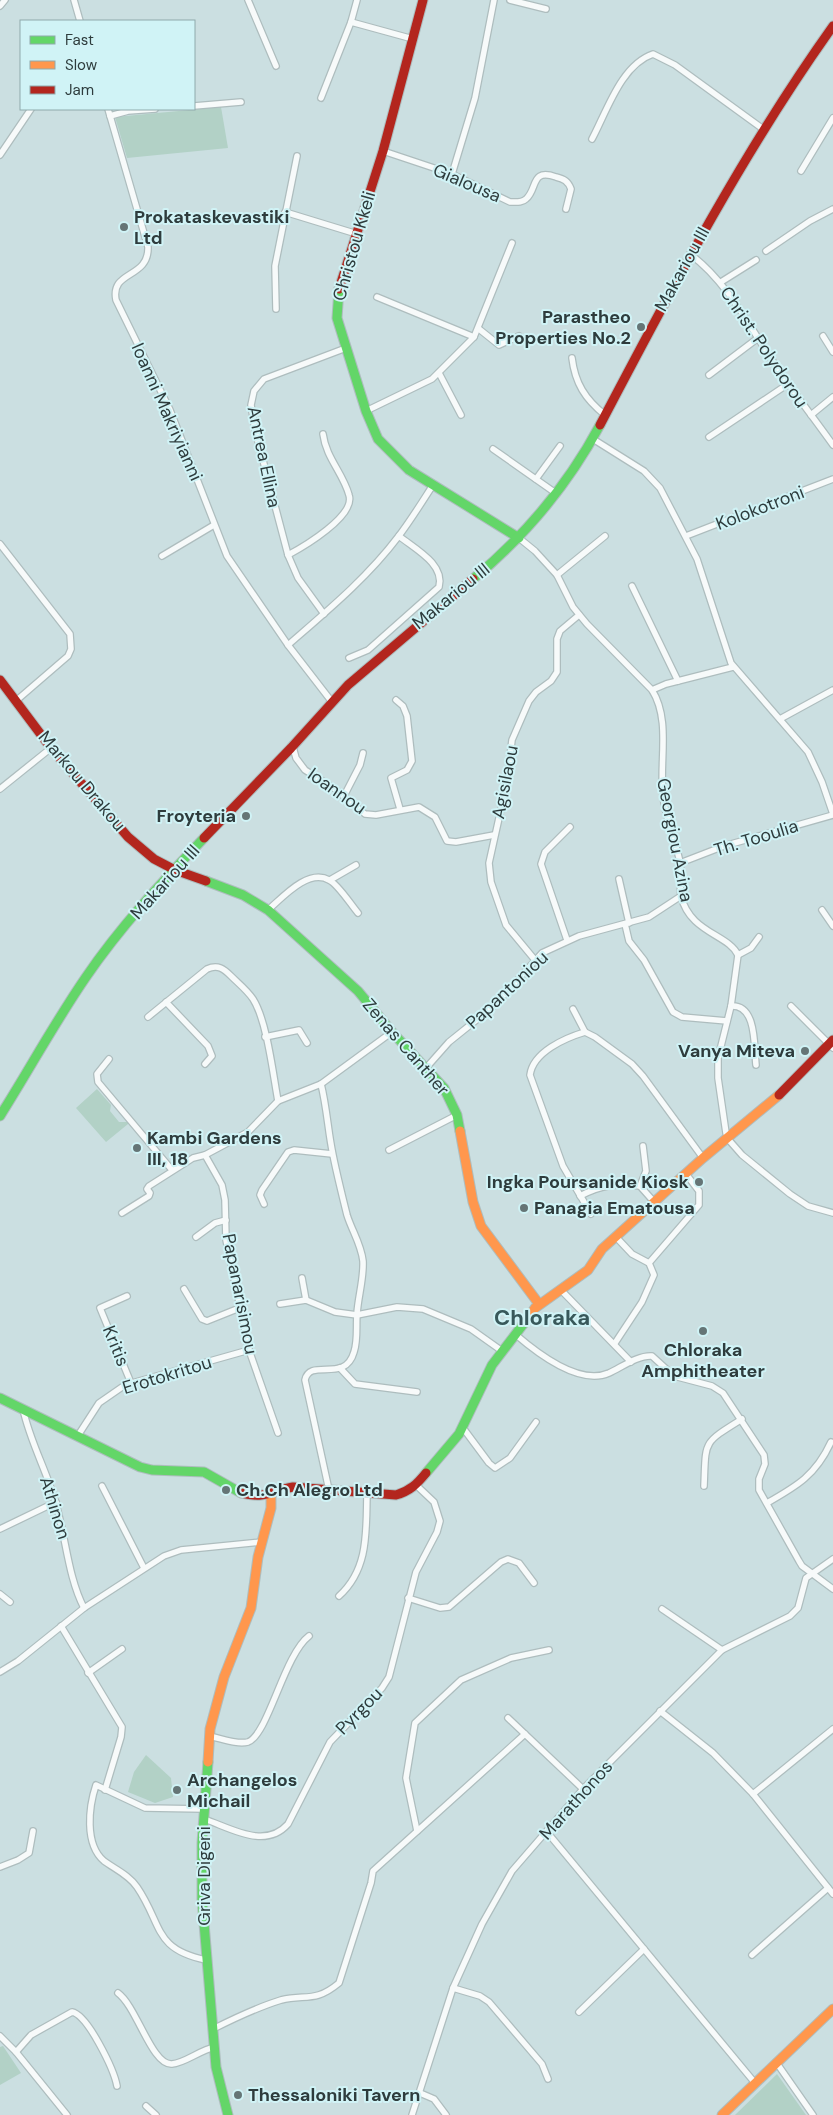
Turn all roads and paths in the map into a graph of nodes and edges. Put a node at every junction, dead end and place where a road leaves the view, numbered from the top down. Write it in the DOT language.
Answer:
graph roads {
  1 [pos="5,0"];
  2 [pos="74,0"];
  3 [pos="248,0"];
  4 [pos="357,0"];
  5 [pos="423,0"];
  6 [pos="494,0"];
  7 [pos="510,0"];
  8 [pos="0,6"];
  9 [pos="546,9"];
  10 [pos="80,20"];
  11 [pos="351,22"];
  12 [pos="833,26"];
  13 [pos="413,39"];
  14 [pos="276,66"];
  15 [pos="321,98"];
  16 [pos="241,102"];
  17 [pos="195,106"];
  18 [pos="30,110"];
  19 [pos="108,110"];
  20 [pos="141,110"];
  21 [pos="110,116"];
  22 [pos="833,118"];
  23 [pos="762,129"];
  24 [pos="592,139"];
  25 [pos="383,151"];
  26 [pos="0,155"];
  27 [pos="297,156"];
  28 [pos="801,171"];
  29 [pos="452,174"];
  30 [pos="566,209"];
  31 [pos="833,209"];
  32 [pos="285,212"];
  33 [pos="356,234"];
  34 [pos="512,243"];
  35 [pos="766,250"];
  36 [pos="690,254"];
  37 [pos="756,260"];
  38 [pos="721,282"];
  39 [pos="377,297"];
  40 [pos="276,309"];
  41 [pos="479,328"];
  42 [pos="519,336"];
  43 [pos="823,336"];
  44 [pos="474,337"];
  45 [pos="758,338"];
  46 [pos="346,348"];
  47 [pos="833,352"];
  48 [pos="572,358"];
  49 [pos="439,373"];
  50 [pos="709,374"];
  51 [pos="788,384"];
  52 [pos="833,397"];
  53 [pos="366,411"];
  54 [pos="461,415"];
  55 [pos="605,415"];
  56 [pos="811,415"];
  57 [pos="324,434"];
  58 [pos="708,437"];
  59 [pos="593,439"];
  60 [pos="833,445"];
  61 [pos="560,446"];
  62 [pos="493,449"];
  63 [pos="536,479"];
  64 [pos="833,479"];
  65 [pos="433,485"];
  66 [pos="557,494"];
  67 [pos="214,525"];
  68 [pos="399,536"];
  69 [pos="605,536"];
  70 [pos="686,536"];
  71 [pos="519,538"];
  72 [pos="0,544"];
  73 [pos="288,555"];
  74 [pos="162,556"];
  75 [pos="557,575"];
  76 [pos="632,586"];
  77 [pos="324,614"];
  78 [pos="579,615"];
  79 [pos="288,645"];
  80 [pos="349,658"];
  81 [pos="733,667"];
  82 [pos="0,680"];
  83 [pos="678,681"];
  84 [pos="652,690"];
  85 [pos="833,690"];
  86 [pos="17,700"];
  87 [pos="396,700"];
  88 [pos="332,702"];
  89 [pos="780,719"];
  90 [pos="293,747"];
  91 [pos="51,748"];
  92 [pos="363,753"];
  93 [pos="0,790"];
  94 [pos="344,796"];
  95 [pos="400,809"];
  96 [pos="833,814"];
  97 [pos="570,828"];
  98 [pos="494,835"];
  99 [pos="680,863"];
  100 [pos="356,865"];
  101 [pos="175,870"];
  102 [pos="619,879"];
  103 [pos="330,880"];
  104 [pos="682,896"];
  105 [pos="268,910"];
  106 [pos="822,910"];
  107 [pos="358,912"];
  108 [pos="627,924"];
  109 [pos="833,926"];
  110 [pos="759,938"];
  111 [pos="568,940"];
  112 [pos="738,955"];
  113 [pos="534,960"];
  114 [pos="166,1002"];
  115 [pos="731,1006"];
  116 [pos="792,1006"];
  117 [pos="573,1009"];
  118 [pos="148,1017"];
  119 [pos="727,1021"];
  120 [pos="392,1032"];
  121 [pos="585,1032"];
  122 [pos="265,1037"];
  123 [pos="306,1042"];
  124 [pos="832,1044"];
  125 [pos="110,1059"];
  126 [pos="205,1064"];
  127 [pos="756,1065"];
  128 [pos="426,1068"];
  129 [pos="321,1084"];
  130 [pos="278,1101"];
  131 [pos="457,1115"];
  132 [pos="0,1116"];
  133 [pos="728,1140"];
  134 [pos="643,1146"];
  135 [pos="389,1150"];
  136 [pos="332,1154"];
  137 [pos="205,1155"];
  138 [pos="703,1158"];
  139 [pos="172,1170"];
  140 [pos="686,1174"];
  141 [pos="640,1186"];
  142 [pos="580,1196"];
  143 [pos="655,1203"];
  144 [pos="264,1204"];
  145 [pos="122,1213"];
  146 [pos="590,1214"];
  147 [pos="833,1214"];
  148 [pos="226,1220"];
  149 [pos="616,1237"];
  150 [pos="196,1238"];
  151 [pos="649,1263"];
  152 [pos="302,1278"];
  153 [pos="184,1289"];
  154 [pos="560,1289"];
  155 [pos="127,1296"];
  156 [pos="306,1300"];
  157 [pos="280,1304"];
  158 [pos="539,1304"];
  159 [pos="242,1308"];
  160 [pos="357,1315"];
  161 [pos="515,1334"];
  162 [pos="615,1343"];
  163 [pos="249,1350"];
  164 [pos="502,1351"];
  165 [pos="631,1362"];
  166 [pos="340,1368"];
  167 [pos="131,1383"];
  168 [pos="417,1392"];
  169 [pos="0,1398"];
  170 [pos="23,1409"];
  171 [pos="742,1419"];
  172 [pos="536,1422"];
  173 [pos="463,1428"];
  174 [pos="278,1433"];
  175 [pos="77,1437"];
  176 [pos="830,1442"];
  177 [pos="416,1485"];
  178 [pos="102,1486"];
  179 [pos="704,1486"];
  180 [pos="329,1490"];
  181 [pos="367,1494"];
  182 [pos="272,1495"];
  183 [pos="56,1502"];
  184 [pos="767,1503"];
  185 [pos="0,1529"];
  186 [pos="262,1542"];
  187 [pos="833,1560"];
  188 [pos="144,1568"];
  189 [pos="813,1574"];
  190 [pos="534,1583"];
  191 [pos="833,1589"];
  192 [pos="0,1594"];
  193 [pos="339,1596"];
  194 [pos="408,1598"];
  195 [pos="10,1602"];
  196 [pos="84,1608"];
  197 [pos="662,1609"];
  198 [pos="61,1626"];
  199 [pos="309,1636"];
  200 [pos="122,1649"];
  201 [pos="549,1650"];
  202 [pos="722,1650"];
  203 [pos="0,1672"];
  204 [pos="88,1673"];
  205 [pos="660,1711"];
  206 [pos="508,1718"];
  207 [pos="833,1728"];
  208 [pos="525,1734"];
  209 [pos="209,1736"];
  210 [pos="583,1789"];
  211 [pos="105,1790"];
  212 [pos="753,1794"];
  213 [pos="204,1814"];
  214 [pos="33,1831"];
  215 [pos="417,1831"];
  216 [pos="547,1832"];
  217 [pos="0,1867"];
  218 [pos="828,1888"];
  219 [pos="833,1894"];
  220 [pos="644,1949"];
  221 [pos="752,1955"];
  222 [pos="206,1960"];
  223 [pos="453,1988"];
  224 [pos="118,1993"];
  225 [pos="833,2008"];
  226 [pos="579,2012"];
  227 [pos="213,2029"];
  228 [pos="0,2036"];
  229 [pos="215,2047"];
  230 [pos="16,2052"];
  231 [pos="776,2062"];
  232 [pos="548,2079"];
  233 [pos="754,2083"];
  234 [pos="117,2086"];
  235 [pos="420,2093"];
  236 [pos="146,2106"];
  237 [pos="67,2115"];
  238 [pos="156,2115"];
  239 [pos="228,2115"];
  240 [pos="412,2115"];
  241 [pos="446,2115"];
  242 [pos="722,2115"];
  243 [pos="813,2115"];
  1 -- 8 [label="street"];
  2 -- 10 [label="street"];
  3 -- 14 [label="street"];
  4 -- 11 [label="street"];
  5 -- 13 [label="main road, Christou Kkeli"];
  6 -- 29 [label="street"];
  7 -- 9 [label="street"];
  11 -- 13 [label="street"];
  11 -- 15 [label="street"];
  12 -- 23 [label="main road, Makariou III"];
  13 -- 25 [label="main road, Christou Kkeli"];
  16 -- 17 [label="street"];
  18 -- 26 [label="street"];
  19 -- 21 [label="street, Ioanni Makriyianni"];
  20 -- 21 [label="street"];
  21 -- 67 [label="street, Ioanni Makriyianni"];
  22 -- 28 [label="street"];
  23 -- 24 [label="street"];
  23 -- 36 [label="main road, Makariou III"];
  25 -- 29 [label="street, Gialousa"];
  25 -- 33 [label="main road, Christou Kkeli"];
  27 -- 32 [label="street"];
  29 -- 30 [label="street, Gialousa"];
  31 -- 35 [label="street"];
  32 -- 33 [label="street"];
  32 -- 40 [label="street"];
  33 -- 46 [label="main road, Christou Kkeli"];
  34 -- 41 [label="street"];
  36 -- 38 [label="street, Christ. Polydorou"];
  36 -- 55 [label="main road, Makariou III"];
  37 -- 38 [label="street"];
  38 -- 45 [label="street, Christ. Polydorou"];
  39 -- 44 [label="street"];
  41 -- 42 [label="street"];
  41 -- 44 [label="street"];
  43 -- 47 [label="street"];
  44 -- 49 [label="street"];
  45 -- 50 [label="street"];
  45 -- 51 [label="street, Christ. Polydorou"];
  46 -- 53 [label="main road, Christou Kkeli"];
  46 -- 73 [label="street, Antrea Ellina"];
  48 -- 55 [label="street"];
  49 -- 53 [label="street"];
  49 -- 54 [label="street"];
  51 -- 56 [label="street, Christ. Polydorou"];
  51 -- 58 [label="street"];
  52 -- 56 [label="street"];
  53 -- 65 [label="main road, Christou Kkeli"];
  55 -- 59 [label="main road, Makariou III"];
  56 -- 60 [label="street, Christ. Polydorou"];
  57 -- 73 [label="street"];
  59 -- 66 [label="main road, Makariou III"];
  59 -- 70 [label="street"];
  61 -- 63 [label="street"];
  62 -- 63 [label="street"];
  63 -- 66 [label="street"];
  64 -- 70 [label="street, Kolokotroni"];
  65 -- 68 [label="street"];
  65 -- 71 [label="main road, Christou Kkeli"];
  66 -- 71 [label="main road, Makariou III"];
  67 -- 74 [label="street"];
  67 -- 79 [label="street, Ioanni Makriyianni"];
  68 -- 77 [label="street"];
  68 -- 80 [label="street"];
  69 -- 75 [label="street"];
  70 -- 81 [label="street"];
  71 -- 75 [label="street, Georgiou Azina"];
  71 -- 88 [label="main road, Makariou III"];
  72 -- 86 [label="street"];
  73 -- 77 [label="street, Antrea Ellina"];
  75 -- 78 [label="street, Georgiou Azina"];
  76 -- 83 [label="street"];
  77 -- 79 [label="street"];
  78 -- 84 [label="street, Georgiou Azina"];
  78 -- 98 [label="street, Agisilaou"];
  79 -- 88 [label="street, Ioanni Makriyianni"];
  81 -- 83 [label="street"];
  81 -- 89 [label="street"];
  82 -- 86 [label="main road, Markou Drakou"];
  83 -- 84 [label="street"];
  84 -- 99 [label="street, Georgiou Azina"];
  85 -- 89 [label="street"];
  86 -- 91 [label="main road, Markou Drakou"];
  87 -- 95 [label="street"];
  88 -- 90 [label="main road, Makariou III"];
  89 -- 96 [label="street"];
  90 -- 94 [label="street, Ioannou"];
  90 -- 101 [label="main road, Makariou III"];
  91 -- 93 [label="street"];
  91 -- 101 [label="main road, Markou Drakou"];
  92 -- 94 [label="street"];
  94 -- 95 [label="street, Ioannou"];
  95 -- 98 [label="street, Ioannou"];
  96 -- 99 [label="street, Th. Tooulia"];
  97 -- 111 [label="street"];
  98 -- 113 [label="street, Agisilaou"];
  99 -- 104 [label="street, Georgiou Azina"];
  100 -- 103 [label="street"];
  101 -- 105 [label="main road, Zenas Canther"];
  101 -- 132 [label="main road, Makariou III"];
  102 -- 108 [label="street"];
  103 -- 105 [label="street"];
  103 -- 107 [label="street"];
  104 -- 108 [label="street, Papantoniou"];
  104 -- 112 [label="street, Georgiou Azina"];
  105 -- 120 [label="main road, Zenas Canther"];
  106 -- 109 [label="street"];
  108 -- 111 [label="street, Papantoniou"];
  108 -- 119 [label="street"];
  110 -- 112 [label="street"];
  111 -- 113 [label="street, Papantoniou"];
  112 -- 115 [label="street"];
  113 -- 128 [label="street, Papantoniou"];
  114 -- 118 [label="street"];
  114 -- 122 [label="street"];
  114 -- 126 [label="street"];
  115 -- 119 [label="street"];
  115 -- 127 [label="street"];
  116 -- 124 [label="street"];
  117 -- 121 [label="street"];
  119 -- 133 [label="street"];
  120 -- 128 [label="main road, Zenas Canther"];
  120 -- 129 [label="street"];
  121 -- 138 [label="street"];
  121 -- 142 [label="street"];
  122 -- 123 [label="street"];
  122 -- 130 [label="street"];
  124 -- 133 [label="main road"];
  125 -- 139 [label="street"];
  128 -- 131 [label="main road, Zenas Canther"];
  129 -- 130 [label="street"];
  129 -- 136 [label="street"];
  130 -- 137 [label="street"];
  131 -- 135 [label="street"];
  131 -- 158 [label="main road, Zenas Canther"];
  133 -- 138 [label="main road"];
  133 -- 147 [label="street"];
  134 -- 141 [label="street"];
  136 -- 144 [label="street"];
  136 -- 160 [label="street"];
  137 -- 139 [label="street"];
  137 -- 148 [label="street, Papanarisimou"];
  138 -- 140 [label="main road"];
  139 -- 145 [label="street"];
  140 -- 143 [label="main road"];
  140 -- 151 [label="street"];
  141 -- 142 [label="street"];
  141 -- 143 [label="street"];
  142 -- 146 [label="street"];
  143 -- 149 [label="main road"];
  148 -- 150 [label="street"];
  148 -- 159 [label="street, Papanarisimou"];
  149 -- 151 [label="street"];
  149 -- 154 [label="main road"];
  151 -- 162 [label="street"];
  152 -- 156 [label="street"];
  153 -- 159 [label="street"];
  154 -- 158 [label="main road"];
  154 -- 162 [label="street"];
  155 -- 167 [label="street, Kritis"];
  156 -- 157 [label="street"];
  156 -- 160 [label="street"];
  158 -- 161 [label="main road"];
  159 -- 163 [label="street, Papanarisimou"];
  160 -- 164 [label="street"];
  160 -- 166 [label="street"];
  161 -- 164 [label="main road"];
  161 -- 165 [label="street"];
  162 -- 165 [label="street"];
  163 -- 167 [label="street, Erotokritou"];
  163 -- 174 [label="street, Papanarisimou"];
  164 -- 173 [label="main road"];
  165 -- 171 [label="street"];
  166 -- 168 [label="street"];
  166 -- 180 [label="street"];
  167 -- 175 [label="street, Erotokritou"];
  169 -- 170 [label="main road"];
  170 -- 175 [label="main road"];
  170 -- 183 [label="street, Athinon"];
  171 -- 179 [label="street"];
  171 -- 184 [label="street"];
  172 -- 173 [label="street"];
  173 -- 177 [label="main road"];
  175 -- 182 [label="main road"];
  176 -- 184 [label="street"];
  177 -- 181 [label="main road"];
  177 -- 194 [label="street, Pyrgou"];
  178 -- 188 [label="street"];
  180 -- 181 [label="main road"];
  180 -- 182 [label="main road"];
  181 -- 193 [label="street"];
  182 -- 186 [label="main road, Griva Digeni"];
  183 -- 185 [label="street"];
  183 -- 196 [label="street, Athinon"];
  184 -- 189 [label="street"];
  186 -- 188 [label="street"];
  186 -- 209 [label="main road, Griva Digeni"];
  187 -- 189 [label="street, Marathonos"];
  188 -- 196 [label="street"];
  189 -- 191 [label="street"];
  189 -- 202 [label="street, Marathonos"];
  190 -- 194 [label="street"];
  192 -- 195 [label="street"];
  194 -- 213 [label="street, Pyrgou"];
  196 -- 198 [label="street"];
  197 -- 202 [label="street"];
  198 -- 203 [label="street"];
  198 -- 204 [label="street"];
  199 -- 209 [label="street"];
  200 -- 204 [label="street"];
  201 -- 215 [label="street"];
  202 -- 205 [label="street, Marathonos"];
  204 -- 211 [label="street"];
  205 -- 210 [label="street, Marathonos"];
  205 -- 212 [label="street"];
  206 -- 208 [label="street"];
  207 -- 212 [label="street"];
  208 -- 210 [label="street"];
  208 -- 215 [label="street"];
  209 -- 213 [label="main road, Griva Digeni"];
  210 -- 216 [label="street, Marathonos"];
  211 -- 213 [label="street, Pyrgou"];
  211 -- 222 [label="street, Pyrgou"];
  212 -- 218 [label="street"];
  213 -- 222 [label="main road, Griva Digeni"];
  214 -- 217 [label="street"];
  215 -- 227 [label="street"];
  216 -- 220 [label="street"];
  216 -- 223 [label="street, Marathonos"];
  218 -- 219 [label="street"];
  218 -- 221 [label="street"];
  220 -- 226 [label="street"];
  220 -- 233 [label="street"];
  222 -- 227 [label="main road, Griva Digeni"];
  223 -- 232 [label="street"];
  223 -- 235 [label="street, Marathonos"];
  224 -- 229 [label="street"];
  225 -- 231 [label="main road"];
  227 -- 229 [label="main road, Griva Digeni"];
  228 -- 230 [label="street"];
  229 -- 239 [label="main road, Griva Digeni"];
  230 -- 234 [label="street"];
  230 -- 237 [label="street"];
  231 -- 233 [label="main road"];
  231 -- 243 [label="street"];
  233 -- 242 [label="main road"];
  235 -- 240 [label="street, Marathonos"];
  235 -- 241 [label="street"];
  236 -- 238 [label="street"];
}
